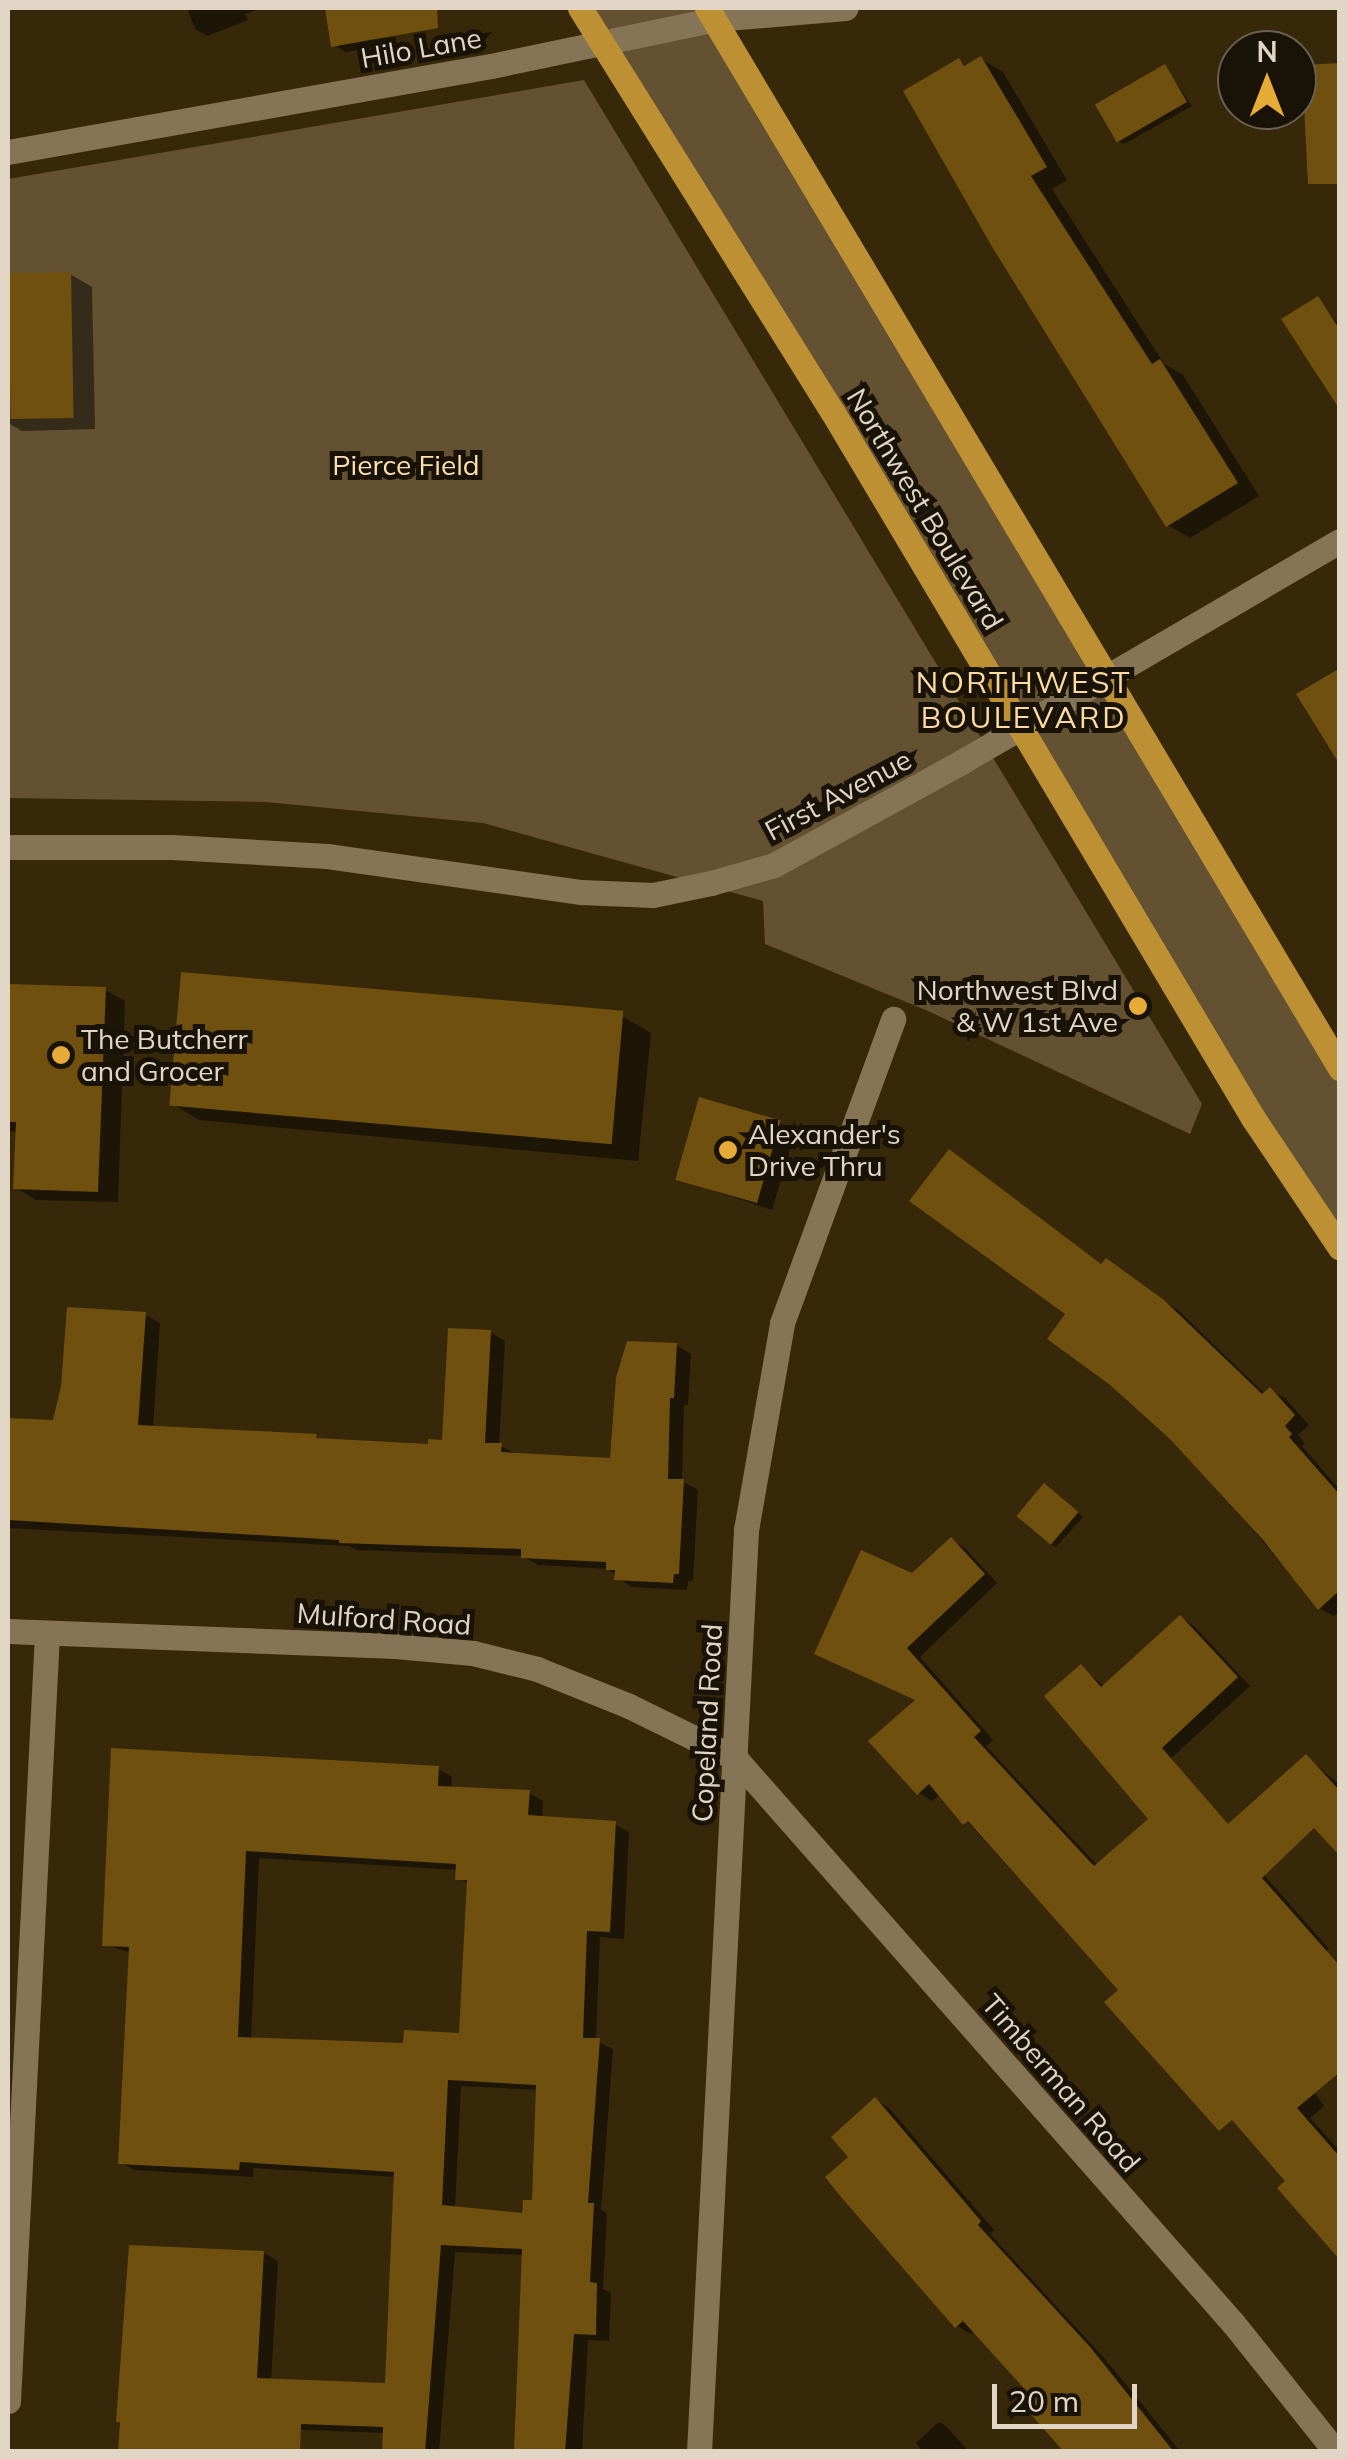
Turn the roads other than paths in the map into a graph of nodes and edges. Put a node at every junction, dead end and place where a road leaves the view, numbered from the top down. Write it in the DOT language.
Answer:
graph roads {
  1 [pos="580,8"];
  2 [pos="846,8"];
  3 [pos="711,13"];
  4 [pos="599,43"];
  5 [pos="8,152"];
  6 [pos="1340,541"];
  7 [pos="1104,678"];
  8 [pos="1021,727"];
  9 [pos="8,847"];
  10 [pos="893,1019"];
  11 [pos="1340,1068"];
  12 [pos="1340,1248"];
  13 [pos="8,1630"];
  14 [pos="48,1633"];
  15 [pos="735,1758"];
  16 [pos="8,2401"];
  17 [pos="699,2452"];
  18 [pos="1336,2452"];
  1 -- 4 [label="main road, Northwest Boulevard"];
  2 -- 3 [label="street, Hilo Lane"];
  3 -- 4 [label="street, Hilo Lane"];
  3 -- 7 [label="main road"];
  4 -- 5 [label="street, Hilo Lane"];
  4 -- 8 [label="main road, Northwest Boulevard"];
  6 -- 7 [label="street, First Avenue"];
  7 -- 8 [label="street, First Avenue"];
  7 -- 11 [label="main road"];
  8 -- 9 [label="street, First Avenue"];
  8 -- 12 [label="main road, Northwest Boulevard"];
  10 -- 15 [label="street, Copeland Road"];
  13 -- 14 [label="street, Mulford Road"];
  14 -- 15 [label="street, Mulford Road"];
  14 -- 16 [label="street"];
  15 -- 17 [label="street, Copeland Road"];
  15 -- 18 [label="street, Timberman Road"];
}
